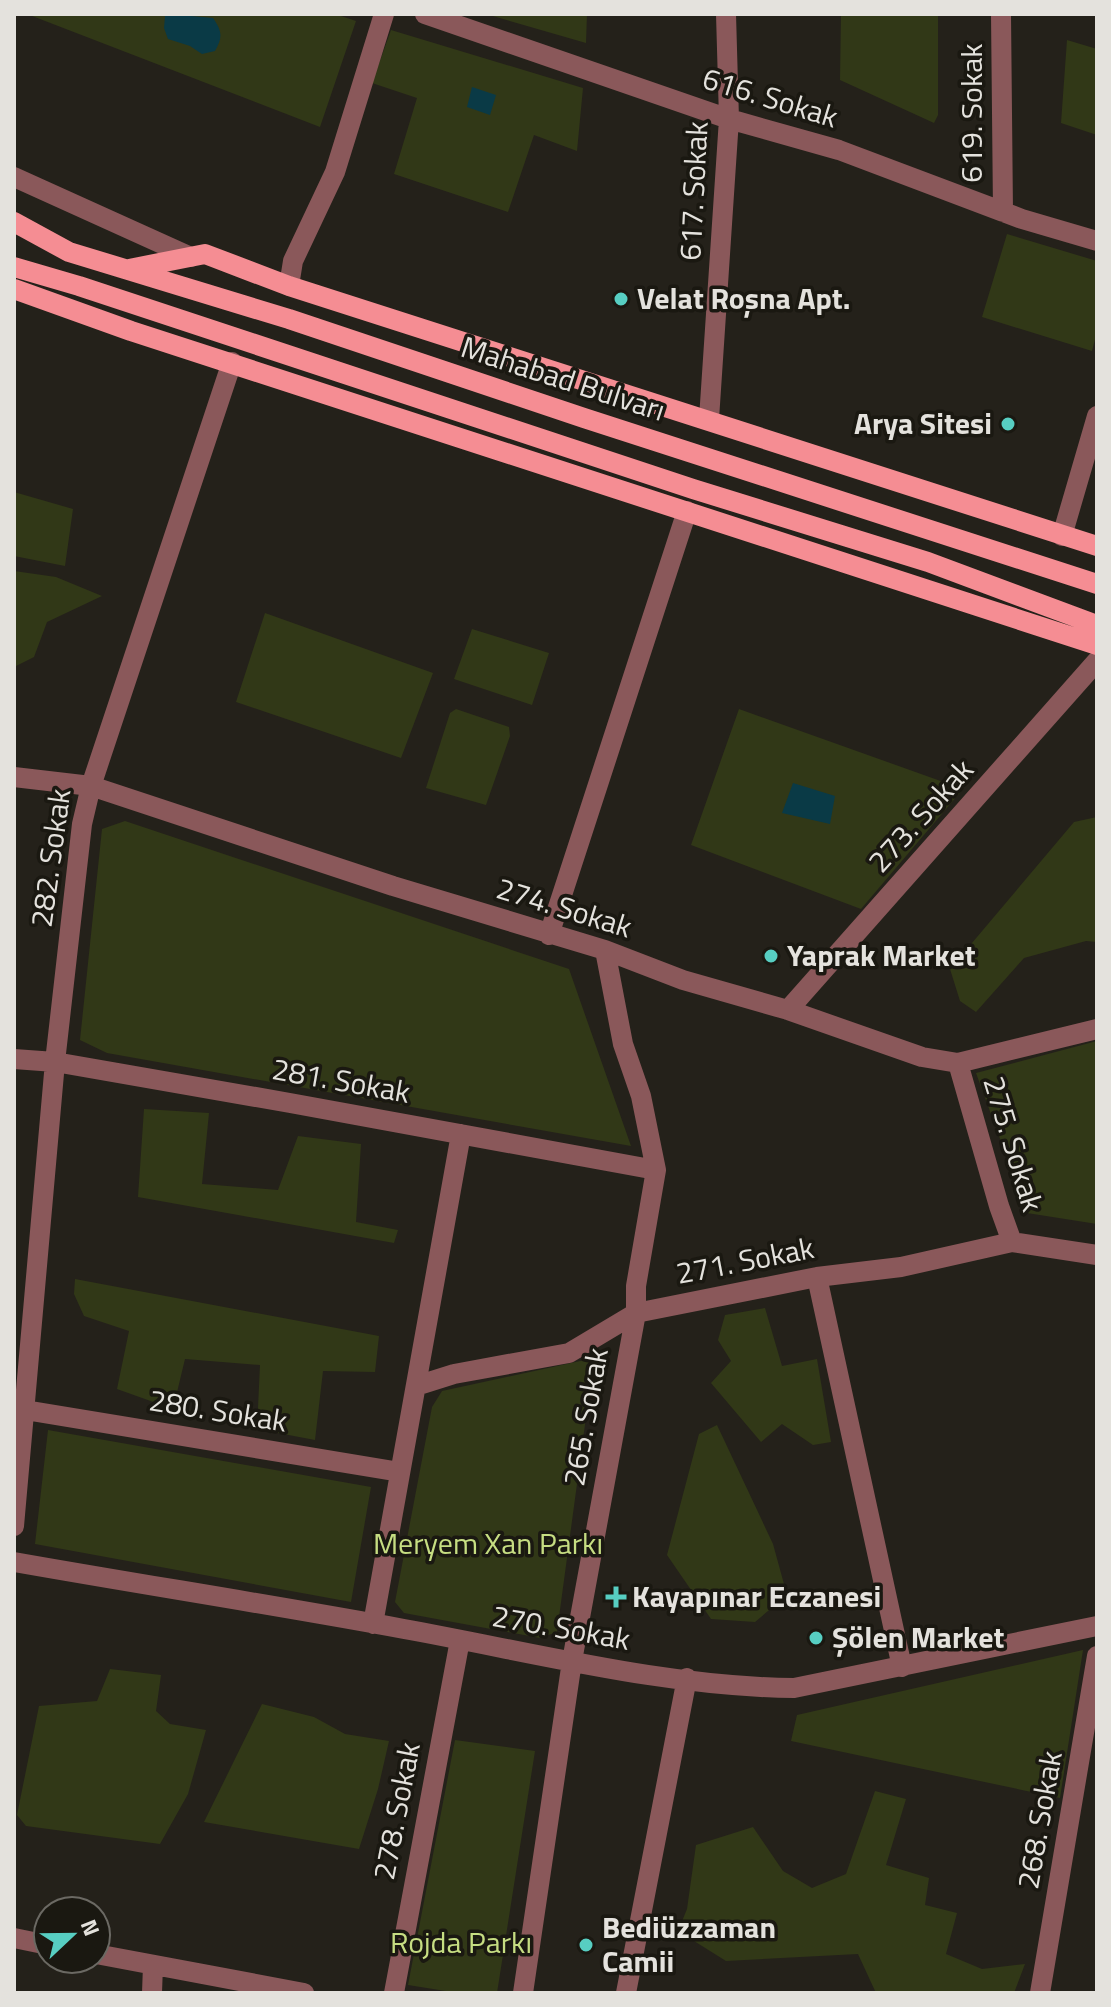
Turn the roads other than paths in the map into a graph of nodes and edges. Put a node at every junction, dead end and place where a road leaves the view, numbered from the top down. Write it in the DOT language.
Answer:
graph roads {
  1 [pos="384,14"];
  2 [pos="726,14"];
  3 [pos="1001,14"];
  4 [pos="435,16"];
  5 [pos="729,119"];
  6 [pos="14,177"];
  7 [pos="1003,212"];
  8 [pos="14,222"];
  9 [pos="1097,241"];
  10 [pos="191,257"];
  11 [pos="14,267"];
  12 [pos="126,270"];
  13 [pos="289,286"];
  14 [pos="14,289"];
  15 [pos="232,362"];
  16 [pos="1097,416"];
  17 [pos="709,419"];
  18 [pos="687,511"];
  19 [pos="1062,536"];
  20 [pos="1097,546"];
  21 [pos="1097,584"];
  22 [pos="1097,625"];
  23 [pos="1097,645"];
  24 [pos="1097,661"];
  25 [pos="14,777"];
  26 [pos="91,786"];
  27 [pos="549,935"];
  28 [pos="605,950"];
  29 [pos="788,1010"];
  30 [pos="1097,1029"];
  31 [pos="14,1059"];
  32 [pos="55,1062"];
  33 [pos="958,1063"];
  34 [pos="461,1134"];
  35 [pos="656,1170"];
  36 [pos="1012,1242"];
  37 [pos="1097,1255"];
  38 [pos="817,1277"];
  39 [pos="636,1313"];
  40 [pos="416,1386"];
  41 [pos="25,1410"];
  42 [pos="400,1472"];
  43 [pos="14,1526"];
  44 [pos="14,1562"];
  45 [pos="373,1624"];
  46 [pos="1097,1626"];
  47 [pos="460,1640"];
  48 [pos="1097,1656"];
  49 [pos="572,1661"];
  50 [pos="902,1667"];
  51 [pos="687,1678"];
  52 [pos="112,1957"];
  53 [pos="153,1965"];
  54 [pos="152,1993"];
  55 [pos="304,1993"];
  56 [pos="394,1993"];
  57 [pos="523,1993"];
  58 [pos="626,1993"];
  59 [pos="1040,1993"];
  1 -- 13 [label="street"];
  2 -- 5 [label="street, 617. Sokak"];
  3 -- 7 [label="street, 619. Sokak"];
  4 -- 5 [label="street, 616. Sokak"];
  5 -- 7 [label="street, 616. Sokak"];
  5 -- 17 [label="street, 617. Sokak"];
  6 -- 10 [label="street"];
  7 -- 9 [label="street, 616. Sokak"];
  8 -- 12 [label="main road, Mahabad Bulvarı"];
  10 -- 12 [label="main road"];
  10 -- 13 [label="main road"];
  11 -- 22 [label="main road, Mahabad Bulvarı"];
  12 -- 21 [label="main road, Mahabad Bulvarı"];
  13 -- 17 [label="main road"];
  14 -- 15 [label="main road"];
  15 -- 18 [label="main road"];
  15 -- 26 [label="street, 282. Sokak"];
  16 -- 19 [label="street"];
  17 -- 19 [label="main road"];
  18 -- 23 [label="main road"];
  18 -- 27 [label="street"];
  19 -- 20 [label="main road"];
  24 -- 29 [label="street, 273. Sokak"];
  25 -- 26 [label="street, 274. Sokak"];
  26 -- 27 [label="street, 274. Sokak"];
  26 -- 32 [label="street, 282. Sokak"];
  27 -- 28 [label="street, 274. Sokak"];
  28 -- 29 [label="street, 274. Sokak"];
  28 -- 35 [label="street, 265. Sokak"];
  29 -- 33 [label="street, 274. Sokak"];
  30 -- 33 [label="street, 274. Sokak"];
  31 -- 32 [label="street, 281. Sokak"];
  32 -- 34 [label="street, 281. Sokak"];
  32 -- 41 [label="street, 282. Sokak"];
  33 -- 36 [label="street, 275. Sokak"];
  34 -- 35 [label="street, 281. Sokak"];
  34 -- 40 [label="street"];
  35 -- 39 [label="street, 265. Sokak"];
  36 -- 37 [label="street, 271. Sokak"];
  36 -- 38 [label="street, 271. Sokak"];
  38 -- 39 [label="street, 271. Sokak"];
  38 -- 50 [label="street"];
  39 -- 40 [label="street, 271. Sokak"];
  39 -- 49 [label="street, 265. Sokak"];
  40 -- 42 [label="street"];
  41 -- 42 [label="street, 280. Sokak"];
  41 -- 43 [label="street, 282. Sokak"];
  42 -- 45 [label="street"];
  44 -- 45 [label="street, 270. Sokak"];
  45 -- 47 [label="street, 270. Sokak"];
  46 -- 50 [label="street, 270. Sokak"];
  47 -- 49 [label="street, 270. Sokak"];
  47 -- 56 [label="street, 278. Sokak"];
  48 -- 59 [label="street, 268. Sokak"];
  49 -- 51 [label="street, 270. Sokak"];
  49 -- 57 [label="street, 265. Sokak"];
  50 -- 51 [label="street, 270. Sokak"];
  51 -- 58 [label="street"];
  52 -- 53 [label="street"];
  53 -- 54 [label="street"];
  53 -- 55 [label="street"];
}
